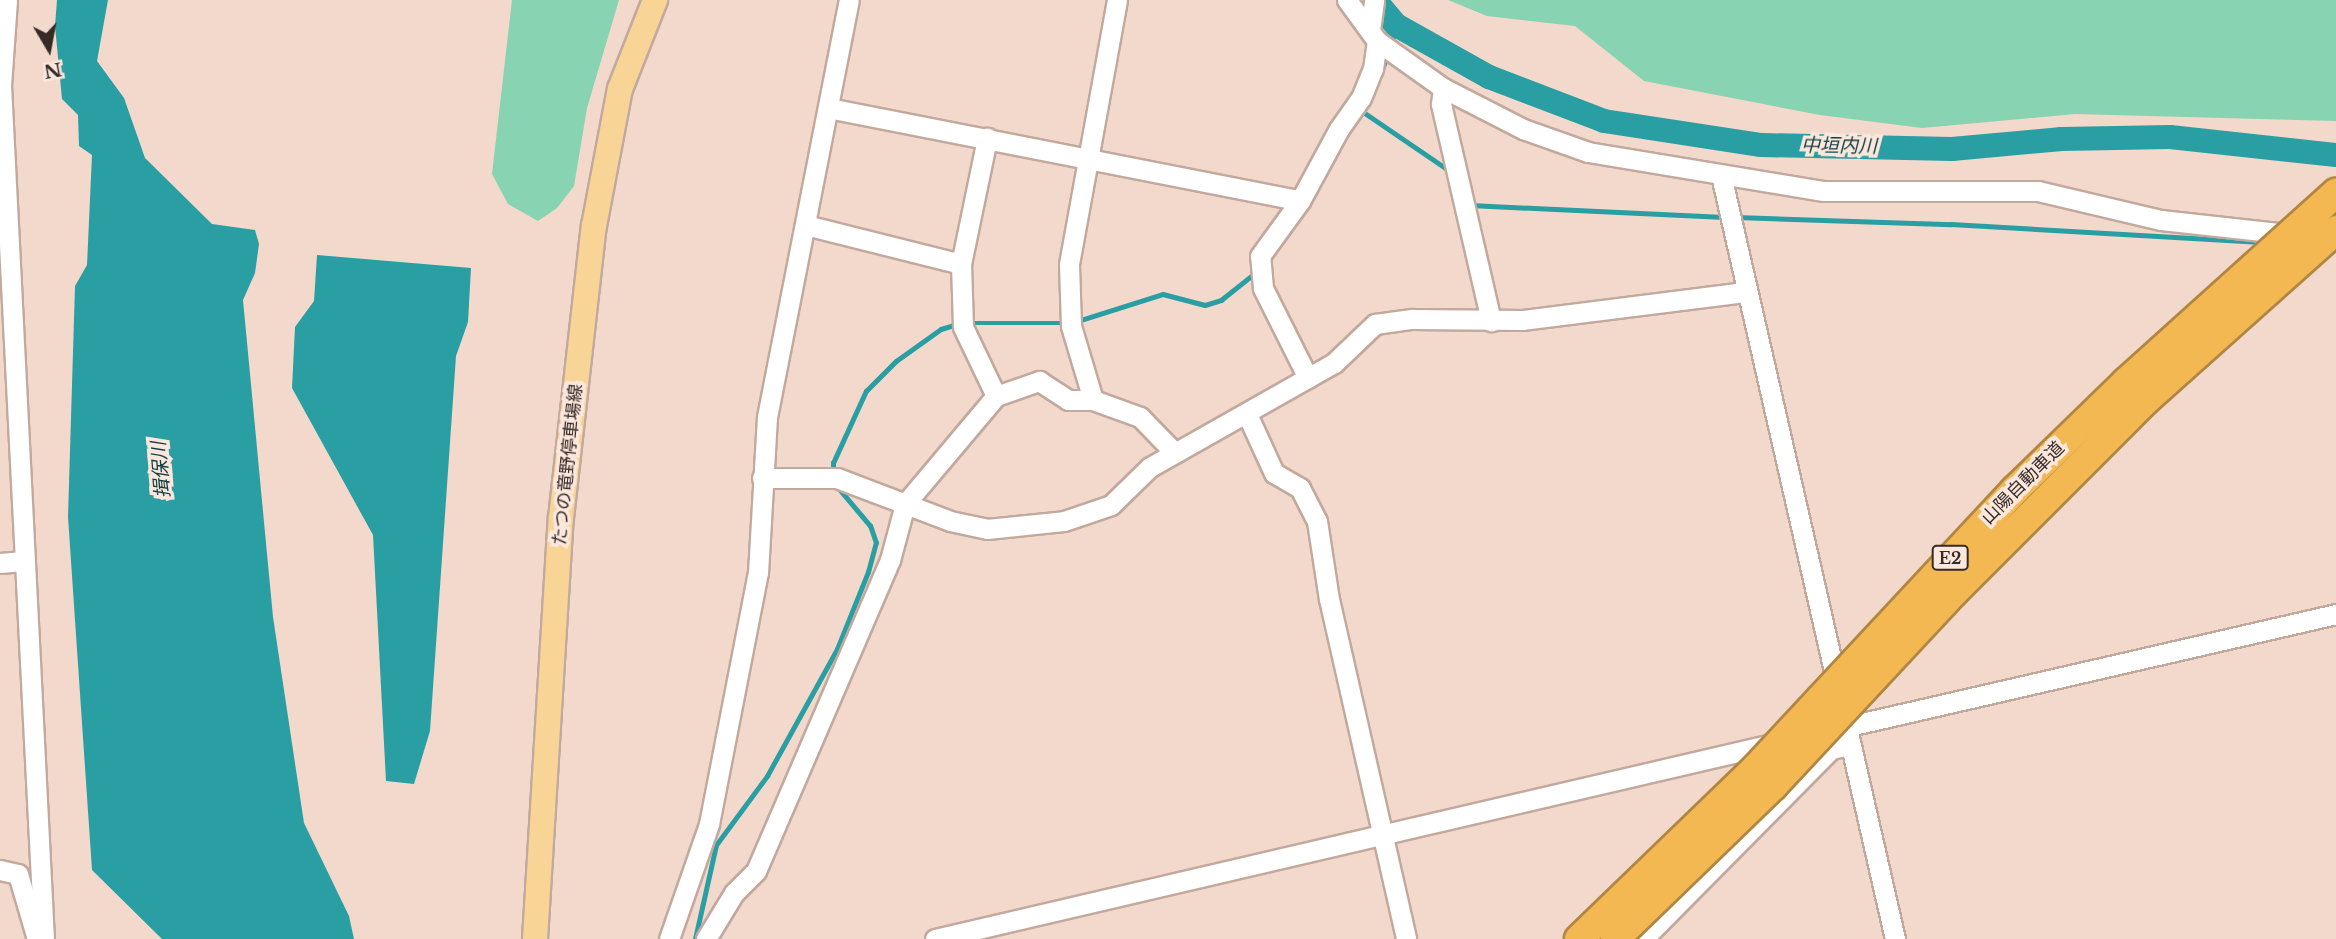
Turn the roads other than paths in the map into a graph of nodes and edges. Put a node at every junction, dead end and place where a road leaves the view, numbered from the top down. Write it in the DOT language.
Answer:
graph roads {
  1 [pos="7,0"];
  2 [pos="655,0"];
  3 [pos="849,0"];
  4 [pos="1117,0"];
  5 [pos="1347,0"];
  6 [pos="1374,0"];
  7 [pos="1373,31"];
  8 [pos="1443,88"];
  9 [pos="828,108"];
  10 [pos="987,138"];
  11 [pos="1089,157"];
  12 [pos="1721,175"];
  13 [pos="2336,192"];
  14 [pos="1300,201"];
  15 [pos="806,225"];
  16 [pos="2336,230"];
  17 [pos="2336,239"];
  18 [pos="961,264"];
  19 [pos="1745,292"];
  20 [pos="1491,321"];
  21 [pos="1308,378"];
  22 [pos="996,396"];
  23 [pos="1093,400"];
  24 [pos="1247,414"];
  25 [pos="1175,453"];
  26 [pos="762,478"];
  27 [pos="905,504"];
  28 [pos="23,561"];
  29 [pos="0,563"];
  30 [pos="2336,614"];
  31 [pos="1848,736"];
  32 [pos="1800,738"];
  33 [pos="1818,761"];
  34 [pos="1384,835"];
  35 [pos="0,870"];
  36 [pos="37,939"];
  37 [pos="44,939"];
  38 [pos="535,939"];
  39 [pos="668,939"];
  40 [pos="706,939"];
  41 [pos="935,939"];
  42 [pos="1406,939"];
  43 [pos="1579,939"];
  44 [pos="1615,939"];
  45 [pos="1643,939"];
  46 [pos="1895,939"];
  1 -- 28 [label="street"];
  2 -- 38 [label="main road, たつの竜野停車場線"];
  3 -- 9 [label="street"];
  4 -- 11 [label="street"];
  5 -- 7 [label="street"];
  6 -- 7 [label="street"];
  7 -- 8 [label="street"];
  7 -- 14 [label="street"];
  8 -- 12 [label="street"];
  8 -- 20 [label="street"];
  9 -- 10 [label="street"];
  9 -- 15 [label="street"];
  10 -- 11 [label="street"];
  10 -- 18 [label="street"];
  11 -- 14 [label="street"];
  11 -- 23 [label="street"];
  12 -- 17 [label="street"];
  12 -- 19 [label="street"];
  13 -- 43 [label="highway, 山陽自動車道 / E2, bridge"];
  14 -- 21 [label="street"];
  15 -- 18 [label="street"];
  15 -- 26 [label="street"];
  16 -- 44 [label="highway, 山陽自動車道 / E2, bridge"];
  18 -- 22 [label="street"];
  19 -- 20 [label="street"];
  19 -- 31 [label="street"];
  20 -- 21 [label="street"];
  21 -- 24 [label="street"];
  22 -- 23 [label="street"];
  22 -- 27 [label="street"];
  23 -- 25 [label="street"];
  24 -- 25 [label="street"];
  24 -- 34 [label="street"];
  25 -- 27 [label="street"];
  26 -- 27 [label="street"];
  26 -- 39 [label="street"];
  27 -- 40 [label="street"];
  28 -- 29 [label="street"];
  28 -- 37 [label="street"];
  30 -- 31 [label="street"];
  31 -- 32 [label="street"];
  31 -- 33 [label="street"];
  31 -- 46 [label="street"];
  32 -- 33 [label="street"];
  32 -- 34 [label="street"];
  33 -- 45 [label="street"];
  34 -- 41 [label="street"];
  34 -- 42 [label="street"];
  35 -- 36 [label="street"];
}
